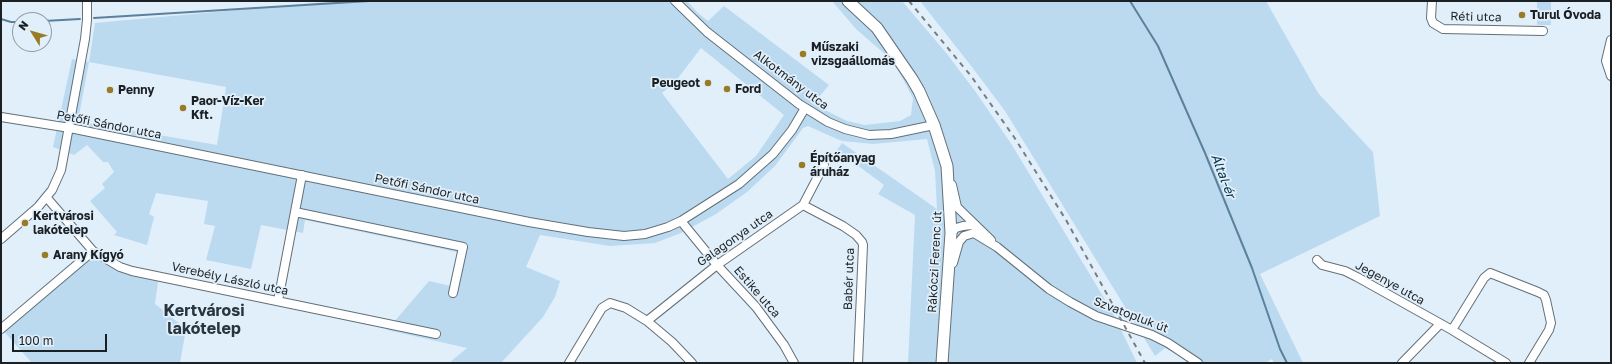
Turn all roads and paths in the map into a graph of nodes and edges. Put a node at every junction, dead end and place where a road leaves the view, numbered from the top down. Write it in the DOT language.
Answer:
graph roads {
  1 [pos="87,1"];
  2 [pos="675,1"];
  3 [pos="848,1"];
  4 [pos="1432,1"];
  5 [pos="1542,31"];
  6 [pos="1611,40"];
  7 [pos="1611,76"];
  8 [pos="805,108"];
  9 [pos="1,117"];
  10 [pos="934,125"];
  11 [pos="70,128"];
  12 [pos="824,165"];
  13 [pos="947,166"];
  14 [pos="302,175"];
  15 [pos="46,198"];
  16 [pos="803,205"];
  17 [pos="295,212"];
  18 [pos="681,221"];
  19 [pos="954,230"];
  20 [pos="983,231"];
  21 [pos="974,233"];
  22 [pos="1,239"];
  23 [pos="997,247"];
  24 [pos="92,251"];
  25 [pos="1317,260"];
  26 [pos="717,265"];
  27 [pos="453,293"];
  28 [pos="946,300"];
  29 [pos="278,301"];
  30 [pos="647,321"];
  31 [pos="1440,324"];
  32 [pos="1,329"];
  33 [pos="1452,330"];
  34 [pos="436,334"];
  35 [pos="569,363"];
  36 [pos="692,363"];
  37 [pos="794,363"];
  38 [pos="858,363"];
  39 [pos="942,363"];
  40 [pos="1198,363"];
  41 [pos="1402,363"];
  42 [pos="1506,363"];
  43 [pos="1529,363"];
  1 -- 11 [label="street"];
  2 -- 8 [label="street, Alkotmány utca"];
  3 -- 10 [label="main road, Rákóczi Ferenc út"];
  4 -- 5 [label="street, Réti utca"];
  6 -- 7 [label="street"];
  8 -- 10 [label="street, Alkotmány utca"];
  8 -- 18 [label="street, Petőfi Sándor utca"];
  9 -- 11 [label="street, Petőfi Sándor utca"];
  10 -- 13 [label="main road, Rákóczi Ferenc út"];
  11 -- 14 [label="street, Petőfi Sándor utca"];
  11 -- 15 [label="street"];
  12 -- 16 [label="street, Galagonya utca"];
  13 -- 19 [label="main road, Rákóczi Ferenc út"];
  13 -- 20 [label="street, Szvatopluk út"];
  14 -- 17 [label="street"];
  14 -- 18 [label="street, Petőfi Sándor utca"];
  15 -- 22 [label="street"];
  15 -- 24 [label="street, Verebély László utca"];
  16 -- 26 [label="street, Galagonya utca"];
  16 -- 38 [label="street, Babér utca"];
  17 -- 27 [label="street"];
  17 -- 29 [label="street"];
  18 -- 26 [label="street, Estike utca"];
  19 -- 20 [label="street"];
  19 -- 21 [label="street, Szvatopluk út"];
  19 -- 28 [label="main road, Rákóczi Ferenc út"];
  20 -- 23 [label="street, Szvatopluk út"];
  21 -- 23 [label="street, Szvatopluk út"];
  21 -- 28 [label="street"];
  23 -- 40 [label="street, Szvatopluk út"];
  24 -- 29 [label="street, Verebély László utca"];
  24 -- 32 [label="street"];
  25 -- 31 [label="street, Jegenye utca"];
  26 -- 30 [label="street, Galagonya utca"];
  26 -- 37 [label="street, Estike utca"];
  28 -- 39 [label="main road, Rákóczi Ferenc út"];
  29 -- 34 [label="street, Verebély László utca"];
  30 -- 35 [label="street"];
  30 -- 36 [label="street"];
  31 -- 33 [label="street, Jegenye utca"];
  31 -- 41 [label="street"];
  33 -- 42 [label="street, Jegenye utca"];
  33 -- 43 [label="street"];
}
